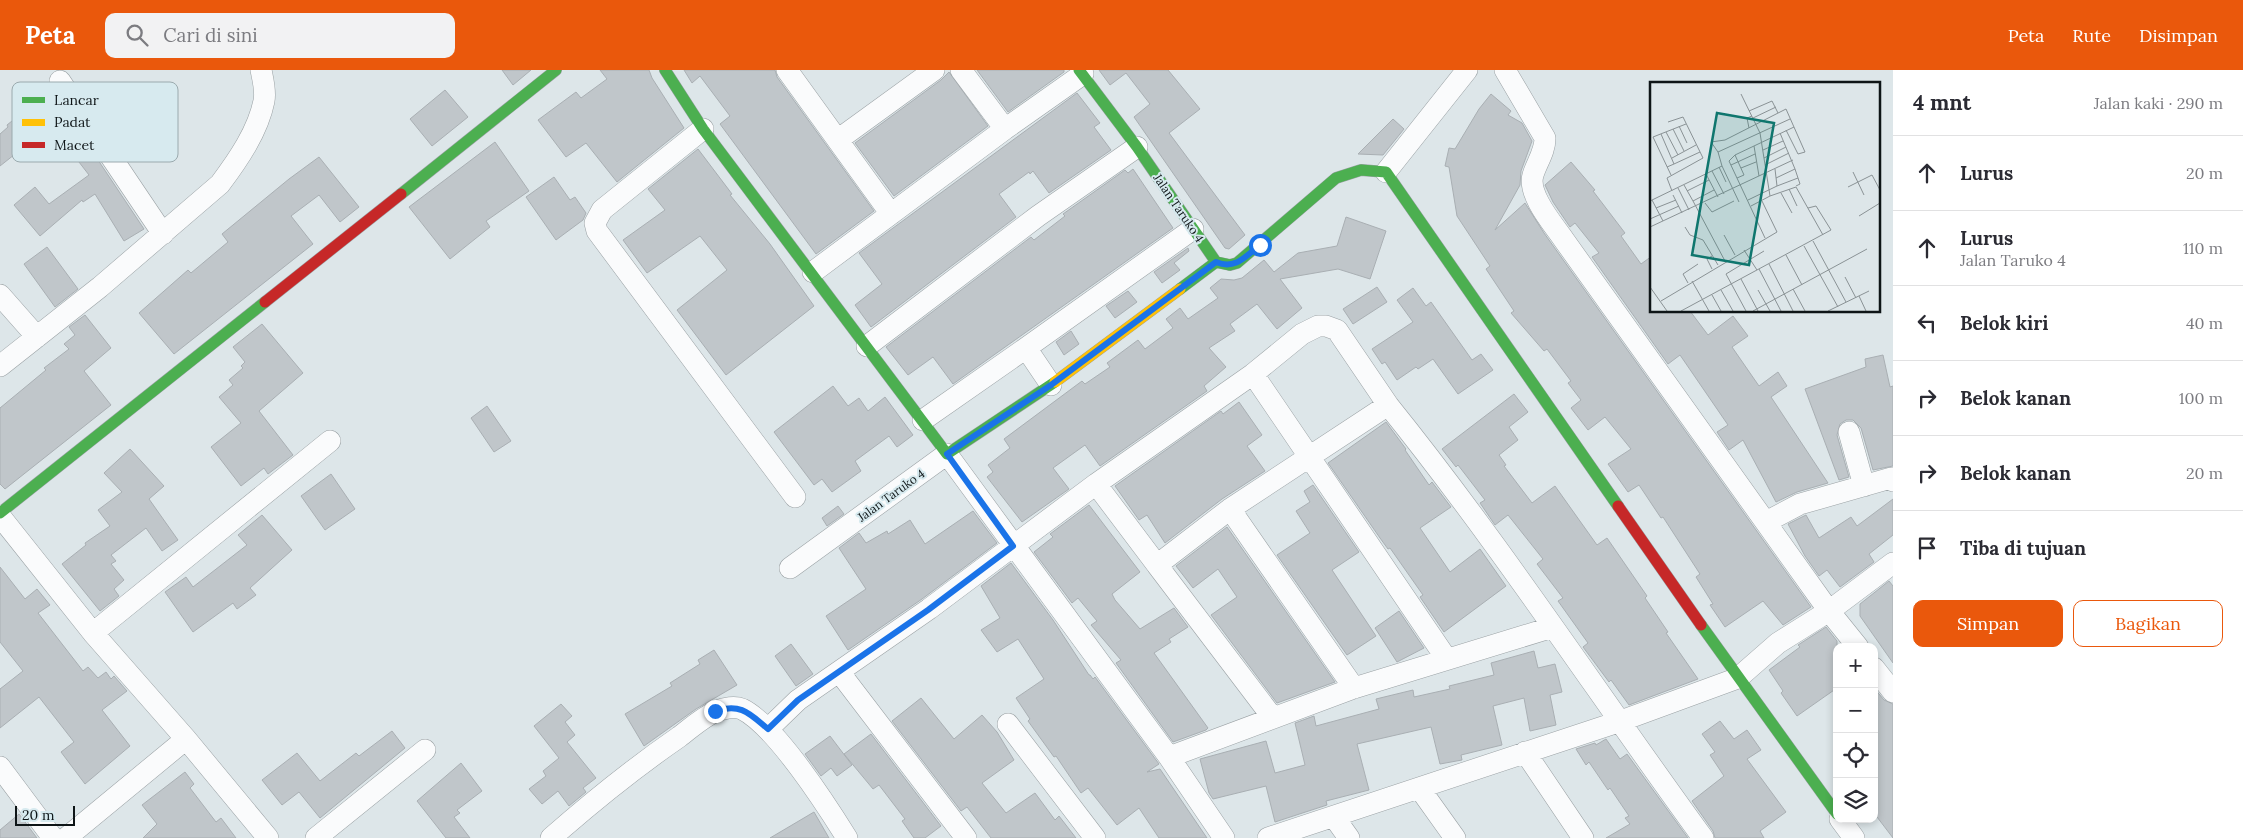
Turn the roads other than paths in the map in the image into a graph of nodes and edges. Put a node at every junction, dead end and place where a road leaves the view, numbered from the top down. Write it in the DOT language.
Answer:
graph roads {
  1 [pos="261,70"];
  2 [pos="556,70"];
  3 [pos="665,70"];
  4 [pos="787,70"];
  5 [pos="934,70"];
  6 [pos="961,70"];
  7 [pos="1467,70"];
  8 [pos="1506,70"];
  9 [pos="1081,72"];
  10 [pos="703,129"];
  11 [pos="1005,129"];
  12 [pos="839,139"];
  13 [pos="1137,146"];
  14 [pos="115,162"];
  15 [pos="1386,172"];
  16 [pos="891,214"];
  17 [pos="1193,228"];
  18 [pos="163,234"];
  19 [pos="1216,262"];
  20 [pos="813,272"];
  21 [pos="0,295"];
  22 [pos="37,337"];
  23 [pos="867,346"];
  24 [pos="1026,348"];
  25 [pos="0,366"];
  26 [pos="1253,374"];
  27 [pos="1051,385"];
  28 [pos="1388,406"];
  29 [pos="923,420"];
  30 [pos="1849,432"];
  31 [pos="330,441"];
  32 [pos="947,454"];
  33 [pos="1310,456"];
  34 [pos="1892,479"];
  35 [pos="1096,484"];
  36 [pos="1864,486"];
  37 [pos="795,497"];
  38 [pos="1230,509"];
  39 [pos="0,514"];
  40 [pos="1766,522"];
  41 [pos="1013,546"];
  42 [pos="1893,563"];
  43 [pos="1157,565"];
  44 [pos="790,568"];
  45 [pos="1829,611"];
  46 [pos="1553,627"];
  47 [pos="93,632"];
  48 [pos="1855,643"];
  49 [pos="1446,658"];
  50 [pos="840,673"];
  51 [pos="1878,673"];
  52 [pos="1738,678"];
  53 [pos="1354,688"];
  54 [pos="1893,692"];
  55 [pos="1273,718"];
  56 [pos="1618,722"];
  57 [pos="1008,724"];
  58 [pos="768,729"];
  59 [pos="186,739"];
  60 [pos="425,750"];
  61 [pos="1525,752"];
  62 [pos="1169,757"];
  63 [pos="0,767"];
  64 [pos="1420,789"];
  65 [pos="1833,809"];
  66 [pos="1334,817"];
  67 [pos="1843,823"];
  68 [pos="53,838"];
  69 [pos="66,838"];
  70 [pos="268,838"];
  71 [pos="316,838"];
  72 [pos="551,838"];
  73 [pos="847,838"];
  74 [pos="966,838"];
  75 [pos="1095,838"];
  76 [pos="1224,838"];
  77 [pos="1268,838"];
  78 [pos="1349,838"];
  79 [pos="1455,838"];
  80 [pos="1582,838"];
  81 [pos="1703,838"];
  82 [pos="1854,838"];
  1 -- 18 [label="street"];
  2 -- 39 [label="street"];
  3 -- 10 [label="street"];
  4 -- 12 [label="street"];
  5 -- 12 [label="street"];
  6 -- 11 [label="street"];
  7 -- 15 [label="street"];
  8 -- 40 [label="street"];
  9 -- 11 [label="street"];
  9 -- 13 [label="street, Jalan Taruko 4"];
  10 -- 20 [label="street"];
  10 -- 37 [label="street"];
  11 -- 16 [label="street"];
  12 -- 16 [label="street"];
  13 -- 17 [label="street, Jalan Taruko 4"];
  13 -- 23 [label="street"];
  14 -- 18 [label="street"];
  15 -- 19 [label="street"];
  15 -- 52 [label="street"];
  16 -- 20 [label="street"];
  17 -- 19 [label="street, Jalan Taruko 4"];
  17 -- 24 [label="street"];
  18 -- 22 [label="street"];
  19 -- 27 [label="street, Jalan Taruko 4"];
  20 -- 23 [label="street"];
  21 -- 22 [label="street"];
  22 -- 25 [label="street"];
  23 -- 29 [label="street"];
  24 -- 27 [label="street"];
  24 -- 29 [label="street"];
  26 -- 28 [label="street"];
  26 -- 33 [label="street"];
  26 -- 35 [label="street"];
  27 -- 32 [label="street, Jalan Taruko 4"];
  28 -- 33 [label="street"];
  28 -- 46 [label="street"];
  29 -- 32 [label="street"];
  30 -- 36 [label="street"];
  31 -- 47 [label="street"];
  32 -- 41 [label="street"];
  32 -- 44 [label="street, Jalan Taruko 4"];
  33 -- 38 [label="street"];
  33 -- 49 [label="street"];
  34 -- 36 [label="street"];
  35 -- 41 [label="street"];
  35 -- 43 [label="street"];
  36 -- 40 [label="street"];
  38 -- 43 [label="street"];
  38 -- 53 [label="street"];
  39 -- 47 [label="street"];
  40 -- 45 [label="street"];
  41 -- 50 [label="street"];
  41 -- 62 [label="street"];
  42 -- 45 [label="street"];
  43 -- 55 [label="street"];
  45 -- 48 [label="street"];
  45 -- 52 [label="street"];
  46 -- 49 [label="street"];
  46 -- 56 [label="street"];
  47 -- 59 [label="street"];
  49 -- 53 [label="street"];
  50 -- 58 [label="street"];
  50 -- 74 [label="street"];
  51 -- 54 [label="street"];
  52 -- 56 [label="street"];
  52 -- 65 [label="street"];
  53 -- 55 [label="street"];
  55 -- 62 [label="street"];
  56 -- 61 [label="street"];
  56 -- 81 [label="street"];
  57 -- 75 [label="street"];
  58 -- 72 [label="street"];
  58 -- 73 [label="street"];
  59 -- 69 [label="street"];
  59 -- 70 [label="street"];
  60 -- 71 [label="street"];
  61 -- 64 [label="street"];
  61 -- 80 [label="street"];
  62 -- 76 [label="street"];
  63 -- 68 [label="street"];
  64 -- 66 [label="street"];
  64 -- 79 [label="street"];
  66 -- 77 [label="street"];
  66 -- 78 [label="street"];
  67 -- 82 [label="street"];
}
